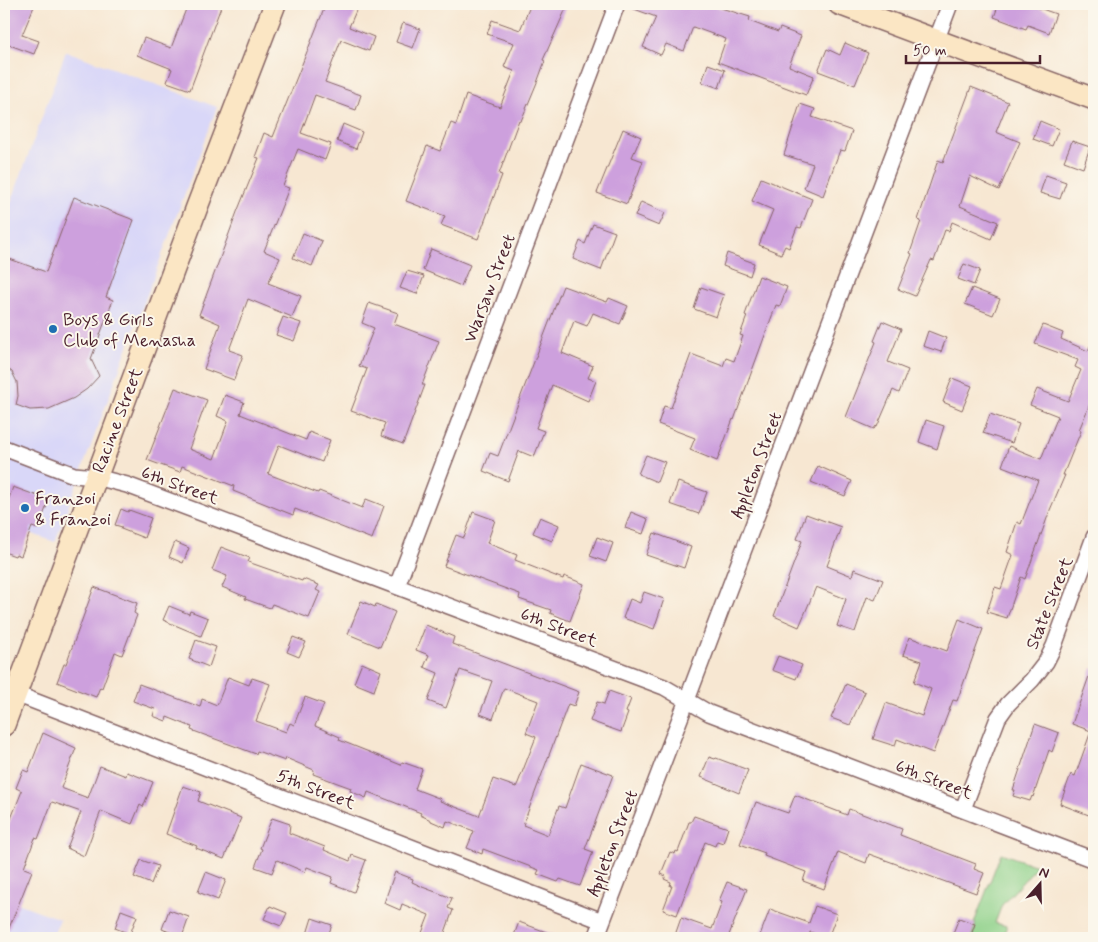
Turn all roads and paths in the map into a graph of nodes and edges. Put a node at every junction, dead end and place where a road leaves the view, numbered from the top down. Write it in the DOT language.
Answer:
graph roads {
  1 [pos="275,4"];
  2 [pos="617,4"];
  3 [pos="839,4"];
  4 [pos="950,4"];
  5 [pos="937,40"];
  6 [pos="1094,99"];
  7 [pos="4,448"];
  8 [pos="96,477"];
  9 [pos="1094,537"];
  10 [pos="397,586"];
  11 [pos="16,694"];
  12 [pos="688,700"];
  13 [pos="4,725"];
  14 [pos="962,809"];
  15 [pos="1094,860"];
  16 [pos="602,920"];
  17 [pos="596,938"];
  1 -- 8 [label="main road, Racine Street"];
  2 -- 10 [label="street, Warsaw Street"];
  3 -- 5 [label="main road"];
  4 -- 5 [label="street, Appleton Street"];
  5 -- 6 [label="main road"];
  5 -- 12 [label="street, Appleton Street"];
  7 -- 8 [label="street, 6th Street"];
  8 -- 10 [label="street, 6th Street"];
  8 -- 11 [label="main road, Racine Street"];
  9 -- 14 [label="street, State Street"];
  10 -- 12 [label="street, 6th Street"];
  11 -- 13 [label="main road, Racine Street"];
  11 -- 16 [label="street, 5th Street"];
  12 -- 14 [label="street, 6th Street"];
  12 -- 16 [label="street, Appleton Street"];
  14 -- 15 [label="street, 6th Street"];
  16 -- 17 [label="street, Appleton Street"];
}
